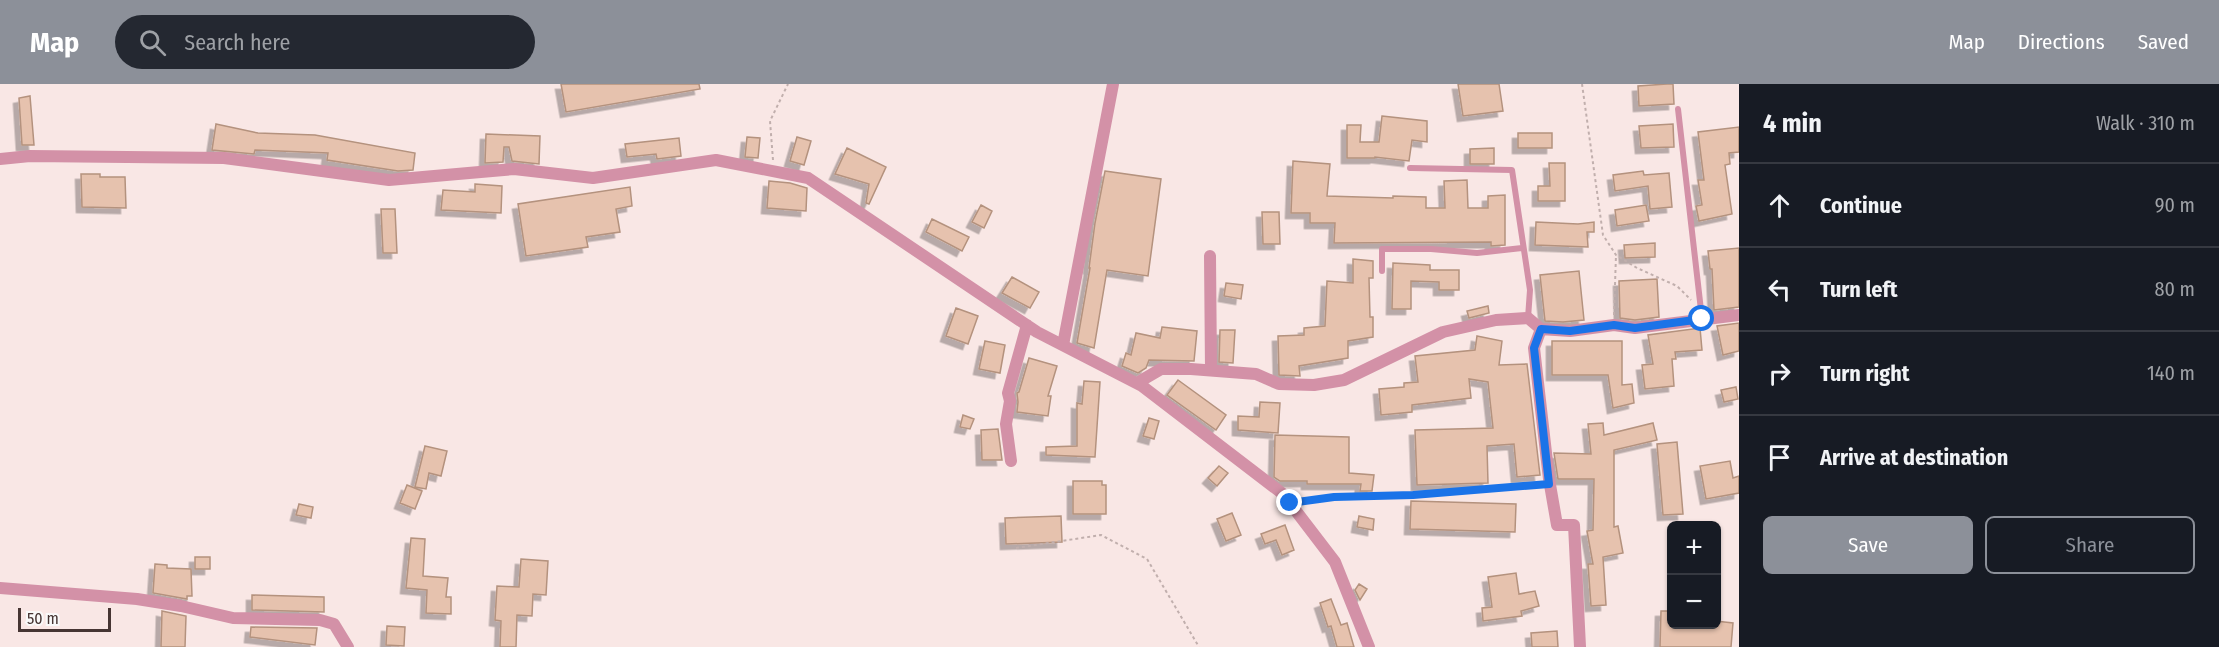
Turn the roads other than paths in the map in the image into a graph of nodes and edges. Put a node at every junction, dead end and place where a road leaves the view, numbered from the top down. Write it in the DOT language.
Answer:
graph roads {
  1 [pos="1113,84"];
  2 [pos="1678,109"];
  3 [pos="0,159"];
  4 [pos="1410,168"];
  5 [pos="1522,249"];
  6 [pos="1210,256"];
  7 [pos="1382,271"];
  8 [pos="1739,315"];
  9 [pos="1528,318"];
  10 [pos="1702,319"];
  11 [pos="1027,325"];
  12 [pos="1541,329"];
  13 [pos="1063,345"];
  14 [pos="1211,370"];
  15 [pos="1137,383"];
  16 [pos="1011,461"];
  17 [pos="1549,484"];
  18 [pos="1290,503"];
  19 [pos="0,588"];
  20 [pos="348,647"];
  21 [pos="1369,647"];
  22 [pos="1580,647"];
  1 -- 13 [label="street"];
  2 -- 10 [label="lane"];
  3 -- 11 [label="street"];
  4 -- 5 [label="lane"];
  5 -- 7 [label="lane"];
  5 -- 9 [label="lane"];
  6 -- 14 [label="street"];
  8 -- 10 [label="street"];
  9 -- 12 [label="street"];
  9 -- 14 [label="street"];
  10 -- 12 [label="street"];
  11 -- 13 [label="street"];
  11 -- 16 [label="street"];
  12 -- 17 [label="street"];
  13 -- 15 [label="street"];
  14 -- 15 [label="street"];
  15 -- 18 [label="street"];
  17 -- 18 [label="lane"];
  17 -- 22 [label="street"];
  18 -- 21 [label="street"];
  19 -- 20 [label="street"];
}
